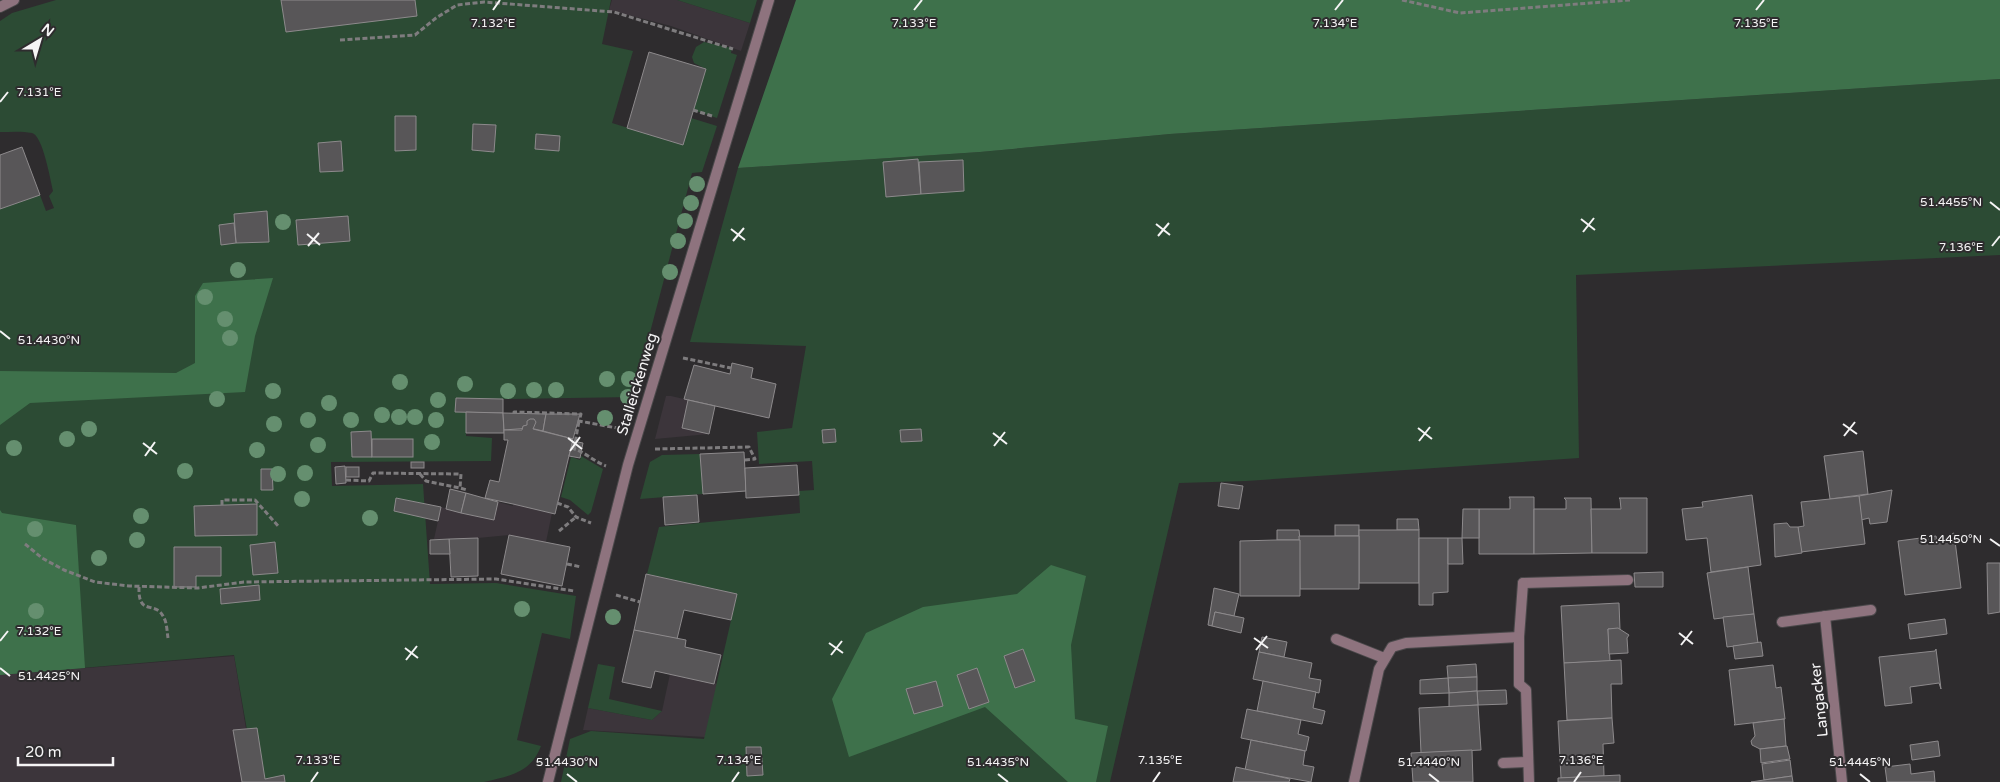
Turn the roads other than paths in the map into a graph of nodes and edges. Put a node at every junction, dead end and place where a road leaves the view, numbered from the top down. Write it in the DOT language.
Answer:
graph roads {
  1 [pos="14,0"];
  2 [pos="769,0"];
  3 [pos="0,7"];
  4 [pos="1628,580"];
  5 [pos="1870,610"];
  6 [pos="1826,616"];
  7 [pos="1782,622"];
  8 [pos="1519,637"];
  9 [pos="1336,639"];
  10 [pos="1384,658"];
  11 [pos="1528,762"];
  12 [pos="1503,763"];
  13 [pos="548,782"];
  14 [pos="1354,782"];
  15 [pos="1529,782"];
  16 [pos="1842,782"];
  1 -- 3 [label="street"];
  2 -- 13 [label="street, Stalleickenweg"];
  4 -- 8 [label="street"];
  5 -- 6 [label="street"];
  6 -- 7 [label="street"];
  6 -- 16 [label="street, Langacker"];
  8 -- 10 [label="street"];
  8 -- 11 [label="street"];
  9 -- 10 [label="street"];
  10 -- 14 [label="street"];
  11 -- 12 [label="street"];
  11 -- 15 [label="street"];
}
